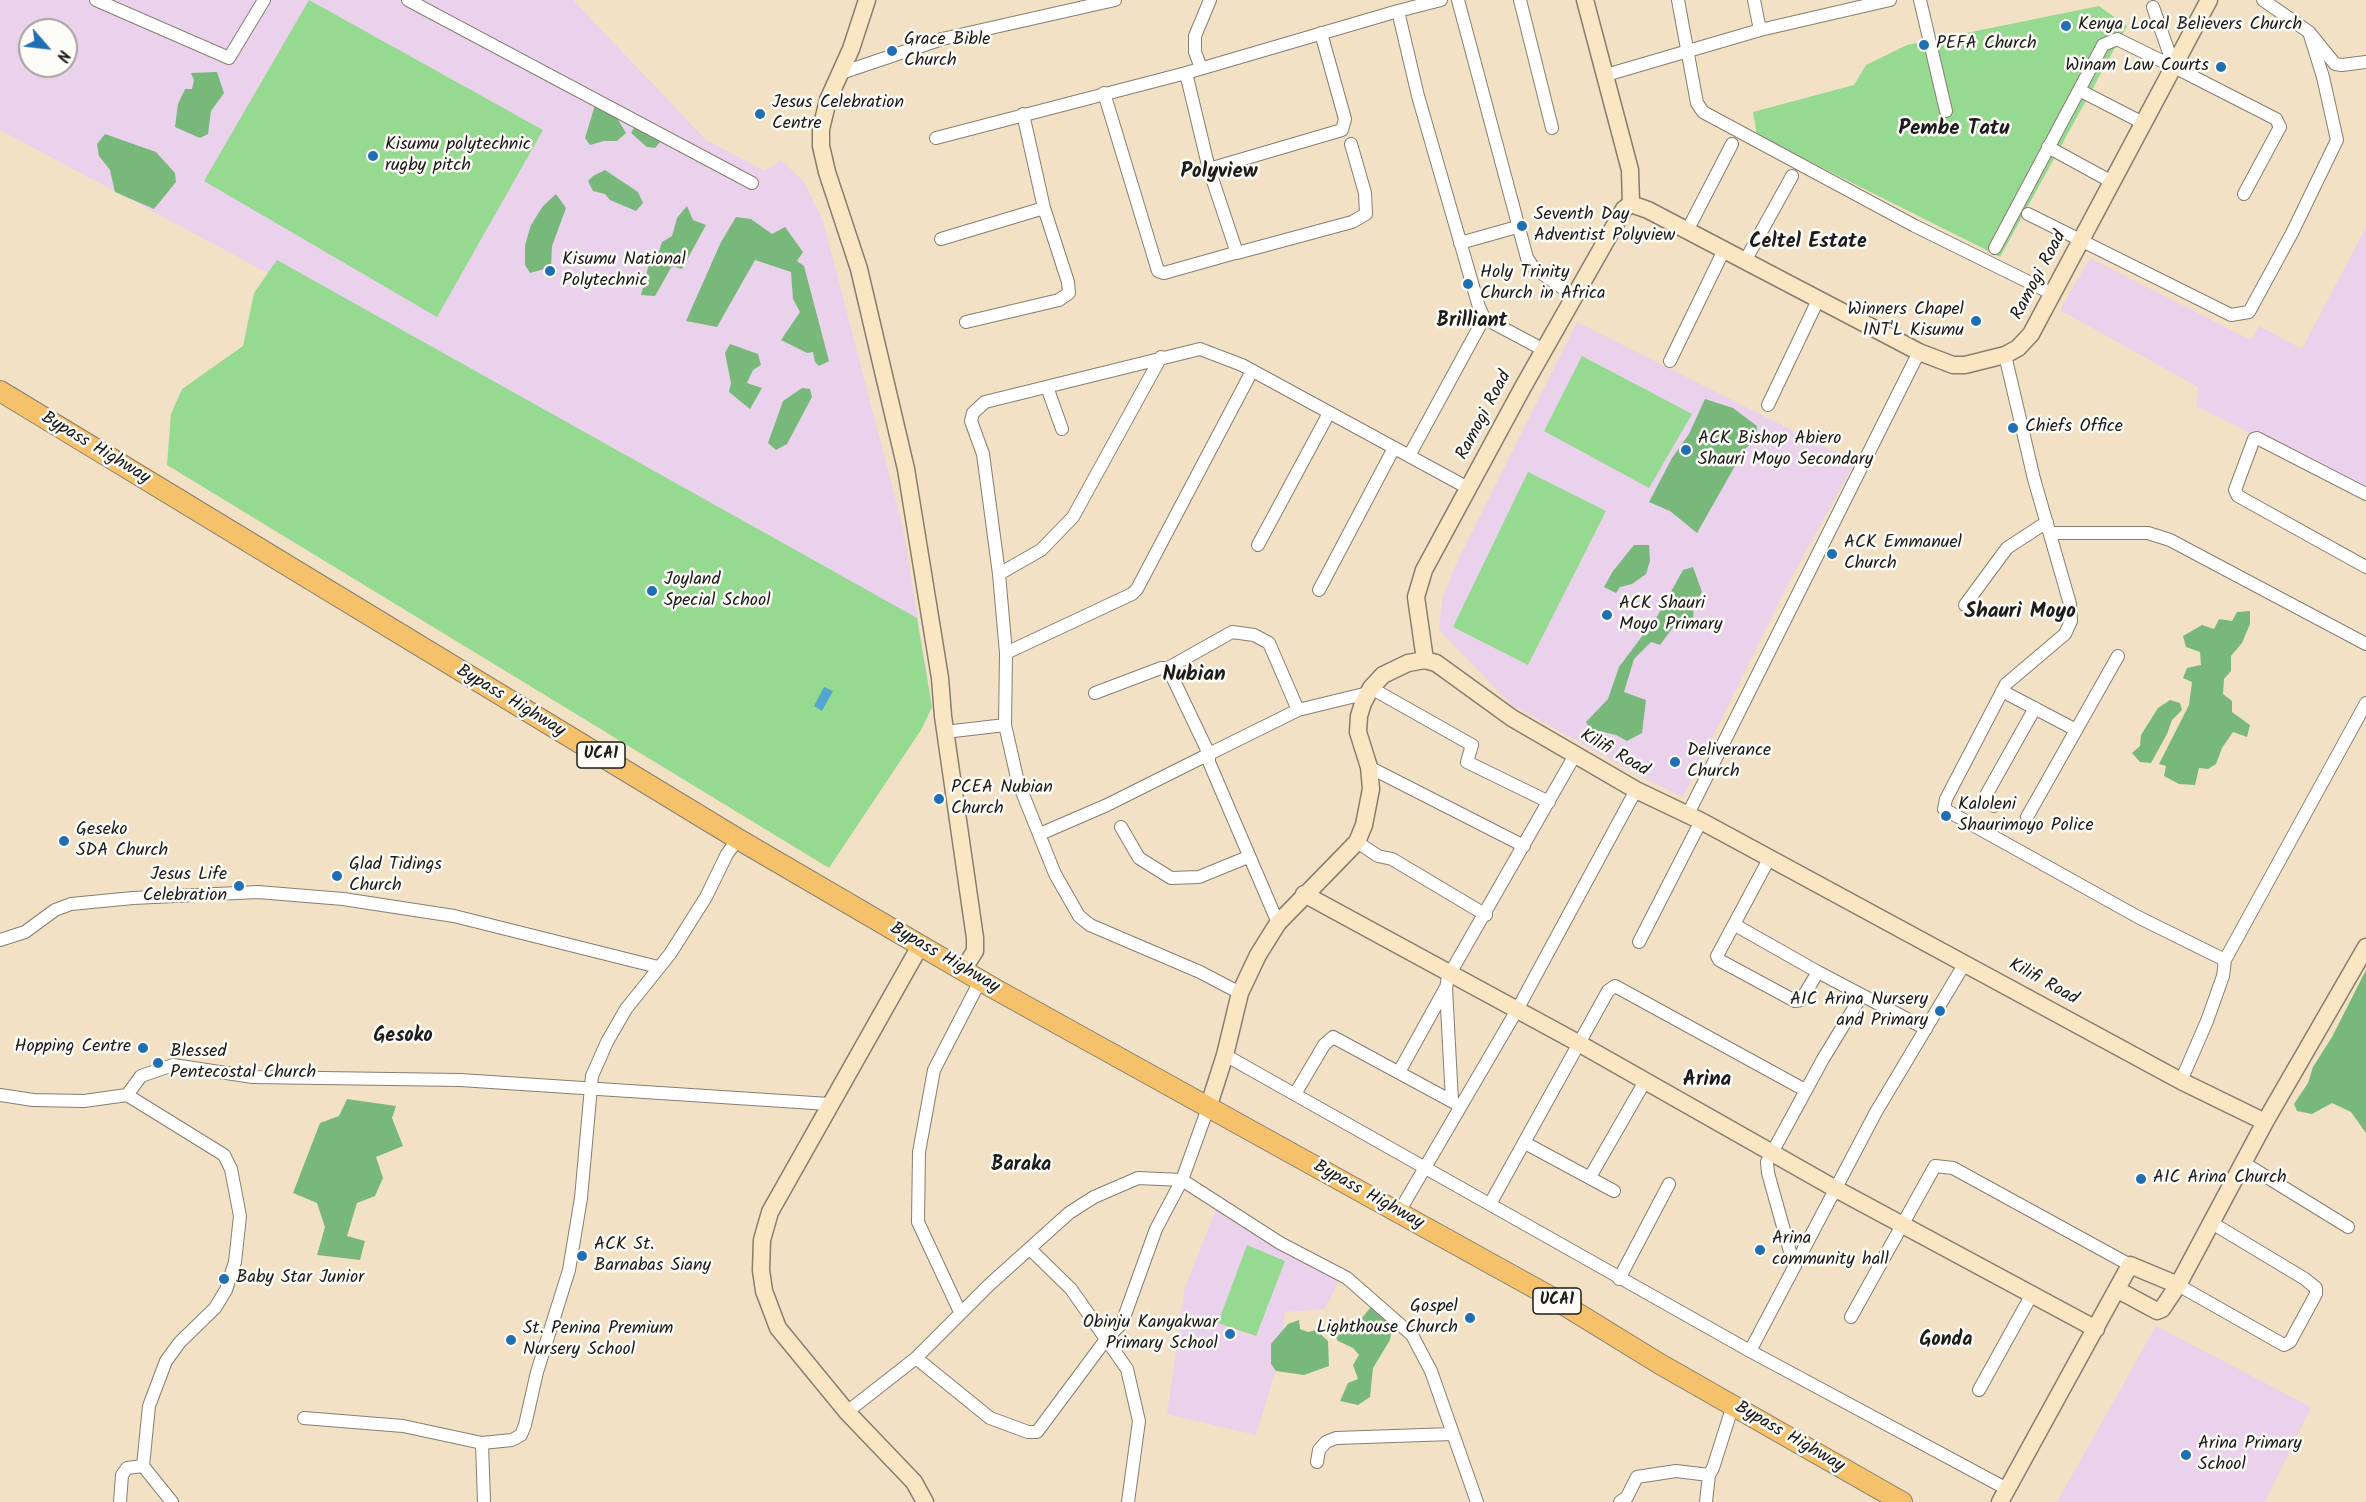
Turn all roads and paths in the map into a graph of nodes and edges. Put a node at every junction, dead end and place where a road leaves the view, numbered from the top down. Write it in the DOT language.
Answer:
graph roads {
  1 [pos="96,0"];
  2 [pos="264,0"];
  3 [pos="408,0"];
  4 [pos="867,0"];
  5 [pos="1115,0"];
  6 [pos="1210,0"];
  7 [pos="1441,0"];
  8 [pos="1458,0"];
  9 [pos="1520,0"];
  10 [pos="1585,0"];
  11 [pos="1678,0"];
  12 [pos="1754,0"];
  13 [pos="1890,0"];
  14 [pos="1920,0"];
  15 [pos="2209,0"];
  16 [pos="2264,0"];
  17 [pos="1841,5"];
  18 [pos="2153,7"];
  19 [pos="1398,11"];
  20 [pos="1760,30"];
  21 [pos="2309,32"];
  22 [pos="1321,33"];
  23 [pos="1688,50"];
  24 [pos="2366,62"];
  25 [pos="2174,67"];
  26 [pos="1202,68"];
  27 [pos="1186,73"];
  28 [pos="838,74"];
  29 [pos="1606,75"];
  30 [pos="2079,90"];
  31 [pos="1104,93"];
  32 [pos="1946,111"];
  33 [pos="1023,114"];
  34 [pos="2144,123"];
  35 [pos="1552,128"];
  36 [pos="936,138"];
  37 [pos="1351,144"];
  38 [pos="1732,144"];
  39 [pos="2048,147"];
  40 [pos="1209,169"];
  41 [pos="1792,176"];
  42 [pos="2112,182"];
  43 [pos="752,183"];
  44 [pos="2244,194"];
  45 [pos="1631,204"];
  46 [pos="1044,208"];
  47 [pos="2028,214"];
  48 [pos="1517,227"];
  49 [pos="1688,231"];
  50 [pos="941,239"];
  51 [pos="2081,240"];
  52 [pos="1460,243"];
  53 [pos="1995,248"];
  54 [pos="1724,250"];
  55 [pos="1235,253"];
  56 [pos="1745,261"];
  57 [pos="2053,294"];
  58 [pos="1574,296"];
  59 [pos="1818,300"];
  60 [pos="1484,318"];
  61 [pos="966,322"];
  62 [pos="1544,350"];
  63 [pos="1919,352"];
  64 [pos="2005,355"];
  65 [pos="1161,357"];
  66 [pos="1670,361"];
  67 [pos="1252,371"];
  68 [pos="1047,387"];
  69 [pos="0,392"];
  70 [pos="1768,405"];
  71 [pos="1329,413"];
  72 [pos="1062,429"];
  73 [pos="1394,448"];
  74 [pos="1409,456"];
  75 [pos="1468,488"];
  76 [pos="2366,494"];
  77 [pos="2048,527"];
  78 [pos="1258,545"];
  79 [pos="2366,567"];
  80 [pos="999,574"];
  81 [pos="1319,590"];
  82 [pos="1965,605"];
  83 [pos="2366,644"];
  84 [pos="1006,653"];
  85 [pos="2118,656"];
  86 [pos="1425,660"];
  87 [pos="1168,668"];
  88 [pos="1369,690"];
  89 [pos="2002,691"];
  90 [pos="1095,693"];
  91 [pos="2366,703"];
  92 [pos="2035,708"];
  93 [pos="1298,710"];
  94 [pos="1005,725"];
  95 [pos="2076,730"];
  96 [pos="945,732"];
  97 [pos="1209,754"];
  98 [pos="1575,754"];
  99 [pos="1370,767"];
  100 [pos="1636,790"];
  101 [pos="1549,802"];
  102 [pos="1994,806"];
  103 [pos="2027,817"];
  104 [pos="1694,818"];
  105 [pos="1120,827"];
  106 [pos="1040,834"];
  107 [pos="738,839"];
  108 [pos="1357,842"];
  109 [pos="1524,846"];
  110 [pos="1248,857"];
  111 [pos="1769,859"];
  112 [pos="1304,894"];
  113 [pos="1486,915"];
  114 [pos="1278,923"];
  115 [pos="1735,925"];
  116 [pos="0,940"];
  117 [pos="1639,942"];
  118 [pos="920,945"];
  119 [pos="2366,947"];
  120 [pos="2225,960"];
  121 [pos="1965,963"];
  122 [pos="658,968"];
  123 [pos="963,970"];
  124 [pos="1818,972"];
  125 [pos="980,981"];
  126 [pos="1448,981"];
  127 [pos="1240,993"];
  128 [pos="1862,995"];
  129 [pos="1517,1010"];
  130 [pos="1926,1029"];
  131 [pos="1580,1044"];
  132 [pos="1225,1054"];
  133 [pos="1400,1072"];
  134 [pos="2181,1081"];
  135 [pos="1644,1083"];
  136 [pos="590,1089"];
  137 [pos="1805,1090"];
  138 [pos="1295,1094"];
  139 [pos="0,1095"];
  140 [pos="127,1095"];
  141 [pos="829,1104"];
  142 [pos="1457,1104"];
  143 [pos="1208,1108"];
  144 [pos="2265,1122"];
  145 [pos="1525,1143"];
  146 [pos="1770,1152"];
  147 [pos="2244,1163"];
  148 [pos="1427,1168"];
  149 [pos="1590,1178"];
  150 [pos="1182,1180"];
  151 [pos="1670,1184"];
  152 [pos="1834,1188"];
  153 [pos="1614,1191"];
  154 [pos="1490,1204"];
  155 [pos="1399,1212"];
  156 [pos="1902,1223"];
  157 [pos="2212,1223"];
  158 [pos="2348,1227"];
  159 [pos="1030,1249"];
  160 [pos="2130,1265"];
  161 [pos="1794,1266"];
  162 [pos="1619,1279"];
  163 [pos="2178,1285"];
  164 [pos="2118,1290"];
  165 [pos="2031,1296"];
  166 [pos="960,1312"];
  167 [pos="1851,1317"];
  168 [pos="2096,1329"];
  169 [pos="1107,1338"];
  170 [pos="1750,1351"];
  171 [pos="916,1358"];
  172 [pos="1979,1390"];
  173 [pos="1733,1405"];
  174 [pos="847,1412"];
  175 [pos="304,1418"];
  176 [pos="1452,1434"];
  177 [pos="482,1443"];
  178 [pos="1317,1462"];
  179 [pos="143,1466"];
  180 [pos="1709,1475"];
  181 [pos="2003,1496"];
  182 [pos="120,1502"];
  183 [pos="172,1502"];
  184 [pos="484,1502"];
  185 [pos="925,1502"];
  186 [pos="1128,1502"];
  187 [pos="1477,1502"];
  188 [pos="1620,1502"];
  189 [pos="1706,1502"];
  190 [pos="1902,1502"];
  1 -- 2 [label="street"];
  3 -- 43 [label="street"];
  4 -- 28 [label="street"];
  5 -- 28 [label="street"];
  6 -- 26 [label="street"];
  7 -- 19 [label="street"];
  8 -- 48 [label="street"];
  9 -- 35 [label="street"];
  10 -- 29 [label="street"];
  11 -- 23 [label="street"];
  12 -- 20 [label="street"];
  13 -- 17 [label="street"];
  14 -- 32 [label="street"];
  15 -- 25 [label="street, Ramogi Road"];
  16 -- 21 [label="street"];
  17 -- 20 [label="street"];
  18 -- 25 [label="street"];
  19 -- 22 [label="street"];
  19 -- 52 [label="street"];
  20 -- 23 [label="street"];
  21 -- 24 [label="street"];
  21 -- 51 [label="street"];
  22 -- 26 [label="street"];
  22 -- 40 [label="street"];
  23 -- 29 [label="street"];
  23 -- 57 [label="street"];
  25 -- 30 [label="street"];
  25 -- 34 [label="street, Ramogi Road"];
  25 -- 44 [label="street"];
  26 -- 27 [label="street"];
  27 -- 31 [label="street"];
  27 -- 40 [label="street"];
  28 -- 96 [label="street"];
  29 -- 45 [label="street"];
  30 -- 34 [label="street"];
  30 -- 39 [label="street"];
  31 -- 33 [label="street"];
  31 -- 55 [label="street"];
  33 -- 36 [label="street"];
  33 -- 46 [label="street"];
  34 -- 42 [label="street, Ramogi Road"];
  37 -- 55 [label="street"];
  38 -- 49 [label="street"];
  39 -- 42 [label="street"];
  39 -- 53 [label="street"];
  40 -- 55 [label="street"];
  41 -- 56 [label="street"];
  42 -- 51 [label="street, Ramogi Road"];
  45 -- 49 [label="street, Ramogi Road"];
  45 -- 58 [label="street, Ramogi Road"];
  46 -- 50 [label="street"];
  46 -- 61 [label="street"];
  47 -- 51 [label="street"];
  48 -- 52 [label="street"];
  48 -- 58 [label="street"];
  49 -- 54 [label="street, Ramogi Road"];
  51 -- 57 [label="street, Ramogi Road"];
  52 -- 60 [label="street"];
  54 -- 56 [label="street, Ramogi Road"];
  54 -- 66 [label="street"];
  56 -- 59 [label="street, Ramogi Road"];
  57 -- 64 [label="street, Ramogi Road"];
  58 -- 62 [label="street, Ramogi Road"];
  59 -- 63 [label="street, Ramogi Road"];
  59 -- 70 [label="street"];
  60 -- 62 [label="street"];
  60 -- 74 [label="street"];
  62 -- 75 [label="street, Ramogi Road"];
  63 -- 64 [label="street, Ramogi Road"];
  63 -- 104 [label="street"];
  64 -- 77 [label="street"];
  65 -- 67 [label="street"];
  65 -- 68 [label="street"];
  65 -- 80 [label="street"];
  67 -- 71 [label="street"];
  67 -- 84 [label="street"];
  68 -- 72 [label="street"];
  68 -- 80 [label="street"];
  69 -- 107 [label="main road, Bypass Highway / UCA1"];
  71 -- 73 [label="street"];
  71 -- 78 [label="street"];
  73 -- 74 [label="street"];
  73 -- 81 [label="street"];
  74 -- 75 [label="street"];
  75 -- 86 [label="street, Ramogi Road"];
  76 -- 79 [label="street"];
  77 -- 82 [label="street"];
  77 -- 83 [label="street"];
  77 -- 89 [label="street"];
  80 -- 84 [label="street"];
  84 -- 94 [label="street"];
  85 -- 95 [label="street"];
  86 -- 88 [label="street"];
  86 -- 98 [label="street, Kilifi Road"];
  87 -- 90 [label="street"];
  87 -- 93 [label="street"];
  87 -- 97 [label="street"];
  88 -- 93 [label="street"];
  88 -- 99 [label="street"];
  88 -- 101 [label="street"];
  89 -- 92 [label="street"];
  89 -- 120 [label="street"];
  91 -- 120 [label="street"];
  92 -- 95 [label="street"];
  92 -- 102 [label="street"];
  93 -- 97 [label="street"];
  94 -- 96 [label="street"];
  94 -- 106 [label="street"];
  95 -- 103 [label="street"];
  96 -- 123 [label="street"];
  97 -- 106 [label="street"];
  97 -- 110 [label="street"];
  98 -- 100 [label="street, Kilifi Road"];
  98 -- 101 [label="street"];
  99 -- 108 [label="street"];
  99 -- 109 [label="street"];
  100 -- 104 [label="street, Kilifi Road"];
  100 -- 129 [label="street"];
  101 -- 109 [label="street"];
  104 -- 111 [label="street, Kilifi Road"];
  104 -- 117 [label="street"];
  105 -- 110 [label="street"];
  106 -- 127 [label="street"];
  107 -- 118 [label="main road, Bypass Highway / UCA1"];
  107 -- 122 [label="street"];
  108 -- 112 [label="street"];
  108 -- 113 [label="street"];
  109 -- 113 [label="street"];
  110 -- 114 [label="street"];
  111 -- 115 [label="street"];
  111 -- 121 [label="street, Kilifi Road"];
  112 -- 114 [label="street"];
  112 -- 126 [label="street"];
  113 -- 126 [label="street"];
  114 -- 127 [label="street"];
  115 -- 124 [label="street"];
  115 -- 124 [label="street"];
  116 -- 122 [label="street"];
  118 -- 123 [label="main road, Bypass Highway / UCA1"];
  118 -- 141 [label="street"];
  119 -- 144 [label="street"];
  120 -- 134 [label="street"];
  121 -- 130 [label="street"];
  121 -- 134 [label="street, Kilifi Road"];
  122 -- 136 [label="street"];
  123 -- 125 [label="main road, Bypass Highway / UCA1"];
  124 -- 128 [label="street"];
  125 -- 143 [label="main road, Bypass Highway / UCA1"];
  125 -- 166 [label="street"];
  126 -- 129 [label="street"];
  126 -- 133 [label="street"];
  126 -- 142 [label="street"];
  127 -- 132 [label="street"];
  128 -- 130 [label="street"];
  128 -- 137 [label="street"];
  129 -- 131 [label="street"];
  129 -- 142 [label="street"];
  130 -- 152 [label="street"];
  131 -- 135 [label="street"];
  131 -- 137 [label="street"];
  131 -- 145 [label="street"];
  132 -- 138 [label="street"];
  132 -- 143 [label="street"];
  133 -- 138 [label="street"];
  133 -- 142 [label="street"];
  134 -- 144 [label="street, Kilifi Road"];
  135 -- 146 [label="street"];
  135 -- 149 [label="street"];
  136 -- 140 [label="street"];
  136 -- 141 [label="street"];
  136 -- 177 [label="street"];
  137 -- 146 [label="street"];
  138 -- 148 [label="street"];
  139 -- 140 [label="street"];
  140 -- 179 [label="street"];
  141 -- 174 [label="street"];
  142 -- 148 [label="street"];
  143 -- 150 [label="street"];
  143 -- 155 [label="main road, Bypass Highway / UCA1"];
  144 -- 147 [label="street"];
  145 -- 149 [label="street"];
  145 -- 154 [label="street"];
  146 -- 152 [label="street"];
  146 -- 161 [label="street"];
  147 -- 157 [label="street"];
  147 -- 158 [label="street"];
  148 -- 154 [label="street"];
  148 -- 155 [label="street"];
  149 -- 153 [label="street"];
  150 -- 159 [label="street"];
  150 -- 169 [label="street"];
  150 -- 176 [label="street"];
  151 -- 162 [label="street"];
  152 -- 156 [label="street"];
  152 -- 161 [label="street"];
  154 -- 162 [label="street"];
  155 -- 173 [label="main road, Bypass Highway / UCA1"];
  156 -- 160 [label="street"];
  156 -- 165 [label="street"];
  156 -- 167 [label="street"];
  157 -- 163 [label="street"];
  157 -- 163 [label="street"];
  159 -- 166 [label="street"];
  159 -- 169 [label="street"];
  160 -- 163 [label="street"];
  160 -- 164 [label="street"];
  161 -- 170 [label="street"];
  162 -- 170 [label="street"];
  163 -- 164 [label="street"];
  164 -- 168 [label="street"];
  165 -- 168 [label="street"];
  165 -- 172 [label="street"];
  166 -- 171 [label="street"];
  168 -- 181 [label="street"];
  169 -- 171 [label="street"];
  169 -- 186 [label="street"];
  170 -- 181 [label="street"];
  171 -- 174 [label="street"];
  173 -- 180 [label="street"];
  173 -- 190 [label="main road, Bypass Highway / UCA1"];
  174 -- 185 [label="street"];
  175 -- 177 [label="street"];
  176 -- 178 [label="street"];
  176 -- 187 [label="street"];
  177 -- 184 [label="street"];
  179 -- 182 [label="street"];
  179 -- 183 [label="street"];
  180 -- 188 [label="street"];
  180 -- 189 [label="street"];
}
